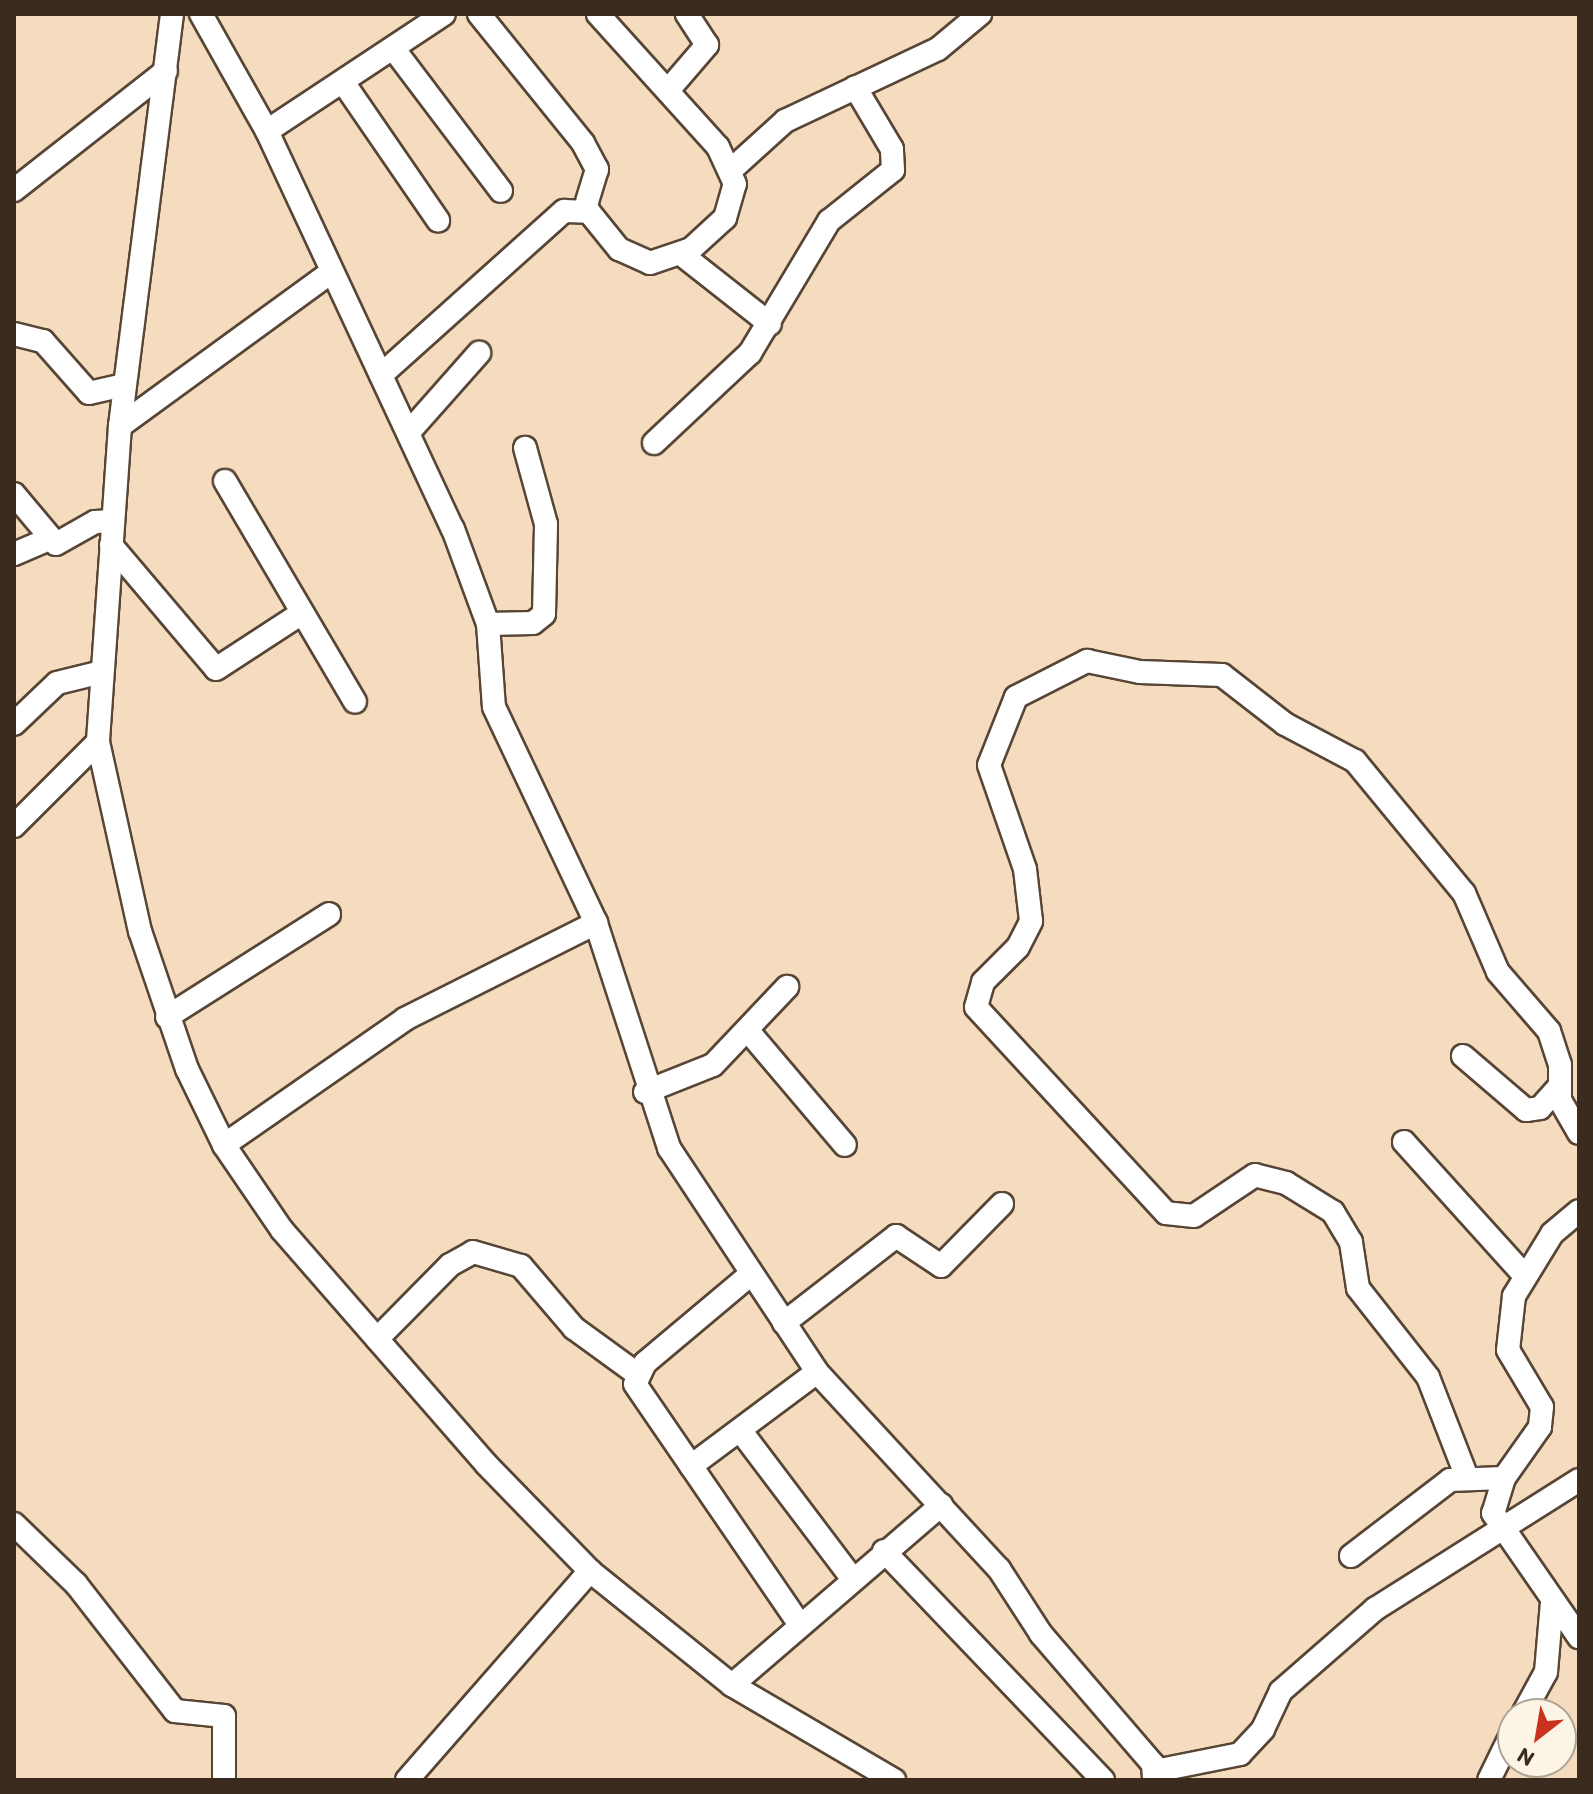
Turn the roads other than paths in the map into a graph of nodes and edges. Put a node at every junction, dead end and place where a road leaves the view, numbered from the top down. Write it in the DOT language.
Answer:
graph roads {
  1 [pos="172,14"];
  2 [pos="201,14"];
  3 [pos="444,14"];
  4 [pos="479,14"];
  5 [pos="598,14"];
  6 [pos="687,14"];
  7 [pos="980,14"];
  8 [pos="413,22"];
  9 [pos="393,48"];
  10 [pos="166,71"];
  11 [pos="343,82"];
  12 [pos="855,87"];
  13 [pos="670,88"];
  14 [pos="267,131"];
  15 [pos="731,170"];
  16 [pos="14,190"];
  17 [pos="501,191"];
  18 [pos="587,201"];
  19 [pos="438,220"];
  20 [pos="681,254"];
  21 [pos="330,273"];
  22 [pos="770,324"];
  23 [pos="14,334"];
  24 [pos="479,353"];
  25 [pos="381,375"];
  26 [pos="125,385"];
  27 [pos="120,426"];
  28 [pos="409,432"];
  29 [pos="654,443"];
  30 [pos="525,448"];
  31 [pos="225,481"];
  32 [pos="14,494"];
  33 [pos="113,521"];
  34 [pos="47,540"];
  35 [pos="111,545"];
  36 [pos="14,554"];
  37 [pos="302,613"];
  38 [pos="488,624"];
  39 [pos="98,673"];
  40 [pos="355,702"];
  41 [pos="14,724"];
  42 [pos="98,742"];
  43 [pos="14,826"];
  44 [pos="329,914"];
  45 [pos="596,923"];
  46 [pos="787,987"];
  47 [pos="167,1017"];
  48 [pos="749,1032"];
  49 [pos="1463,1056"];
  50 [pos="1560,1086"];
  51 [pos="645,1092"];
  52 [pos="1579,1133"];
  53 [pos="1404,1142"];
  54 [pos="224,1145"];
  55 [pos="845,1145"];
  56 [pos="1002,1204"];
  57 [pos="1579,1211"];
  58 [pos="751,1274"];
  59 [pos="1524,1275"];
  60 [pos="784,1323"];
  61 [pos="377,1339"];
  62 [pos="817,1372"];
  63 [pos="637,1374"];
  64 [pos="740,1430"];
  65 [pos="691,1466"];
  66 [pos="1466,1475"];
  67 [pos="1504,1478"];
  68 [pos="1579,1480"];
  69 [pos="941,1505"];
  70 [pos="14,1524"];
  71 [pos="1498,1527"];
  72 [pos="884,1551"];
  73 [pos="1351,1556"];
  74 [pos="590,1571"];
  75 [pos="852,1578"];
  76 [pos="1552,1602"];
  77 [pos="798,1622"];
  78 [pos="1579,1637"];
  79 [pos="732,1685"];
  80 [pos="1532,1698"];
  81 [pos="1155,1776"];
  82 [pos="224,1780"];
  83 [pos="407,1780"];
  84 [pos="894,1780"];
  85 [pos="1103,1780"];
  1 -- 10 [label="street"];
  2 -- 14 [label="street"];
  3 -- 8 [label="street"];
  4 -- 18 [label="street"];
  5 -- 13 [label="street"];
  6 -- 13 [label="street"];
  7 -- 12 [label="street"];
  8 -- 9 [label="street"];
  9 -- 11 [label="street"];
  9 -- 17 [label="street"];
  10 -- 16 [label="street"];
  10 -- 26 [label="street"];
  11 -- 14 [label="street"];
  11 -- 19 [label="street"];
  12 -- 15 [label="street"];
  12 -- 22 [label="street"];
  13 -- 15 [label="street"];
  14 -- 21 [label="street"];
  15 -- 20 [label="street"];
  20 -- 22 [label="street"];
  20 -- 25 [label="street"];
  21 -- 25 [label="street"];
  21 -- 27 [label="street"];
  22 -- 29 [label="street"];
  23 -- 26 [label="street"];
  24 -- 28 [label="street"];
  25 -- 28 [label="street"];
  26 -- 27 [label="street"];
  27 -- 33 [label="street"];
  28 -- 38 [label="street"];
  30 -- 38 [label="street"];
  31 -- 37 [label="street"];
  32 -- 34 [label="street"];
  33 -- 34 [label="street"];
  33 -- 35 [label="street"];
  34 -- 36 [label="street"];
  35 -- 37 [label="street"];
  35 -- 39 [label="street"];
  37 -- 40 [label="street"];
  38 -- 45 [label="street"];
  39 -- 41 [label="street"];
  39 -- 42 [label="street"];
  42 -- 43 [label="street"];
  42 -- 47 [label="street"];
  44 -- 47 [label="street"];
  45 -- 51 [label="street"];
  45 -- 54 [label="street"];
  46 -- 48 [label="street"];
  47 -- 54 [label="street"];
  48 -- 51 [label="street"];
  48 -- 55 [label="street"];
  49 -- 50 [label="street"];
  50 -- 52 [label="street"];
  50 -- 66 [label="street"];
  51 -- 58 [label="street"];
  53 -- 59 [label="street"];
  54 -- 61 [label="street"];
  56 -- 60 [label="street"];
  57 -- 59 [label="street"];
  58 -- 60 [label="street"];
  58 -- 63 [label="street"];
  59 -- 67 [label="street"];
  60 -- 62 [label="street"];
  61 -- 63 [label="street"];
  61 -- 74 [label="street"];
  62 -- 64 [label="street"];
  62 -- 69 [label="street"];
  63 -- 65 [label="street"];
  64 -- 65 [label="street"];
  64 -- 75 [label="street"];
  65 -- 77 [label="street"];
  66 -- 67 [label="street"];
  66 -- 73 [label="street"];
  67 -- 71 [label="street"];
  68 -- 71 [label="street"];
  69 -- 72 [label="street"];
  69 -- 81 [label="street"];
  70 -- 82 [label="street"];
  71 -- 76 [label="street"];
  71 -- 81 [label="street"];
  72 -- 75 [label="street"];
  72 -- 85 [label="street"];
  74 -- 79 [label="street"];
  74 -- 83 [label="street"];
  75 -- 77 [label="street"];
  76 -- 78 [label="street"];
  76 -- 80 [label="street"];
  77 -- 79 [label="street"];
  79 -- 84 [label="street"];
}
